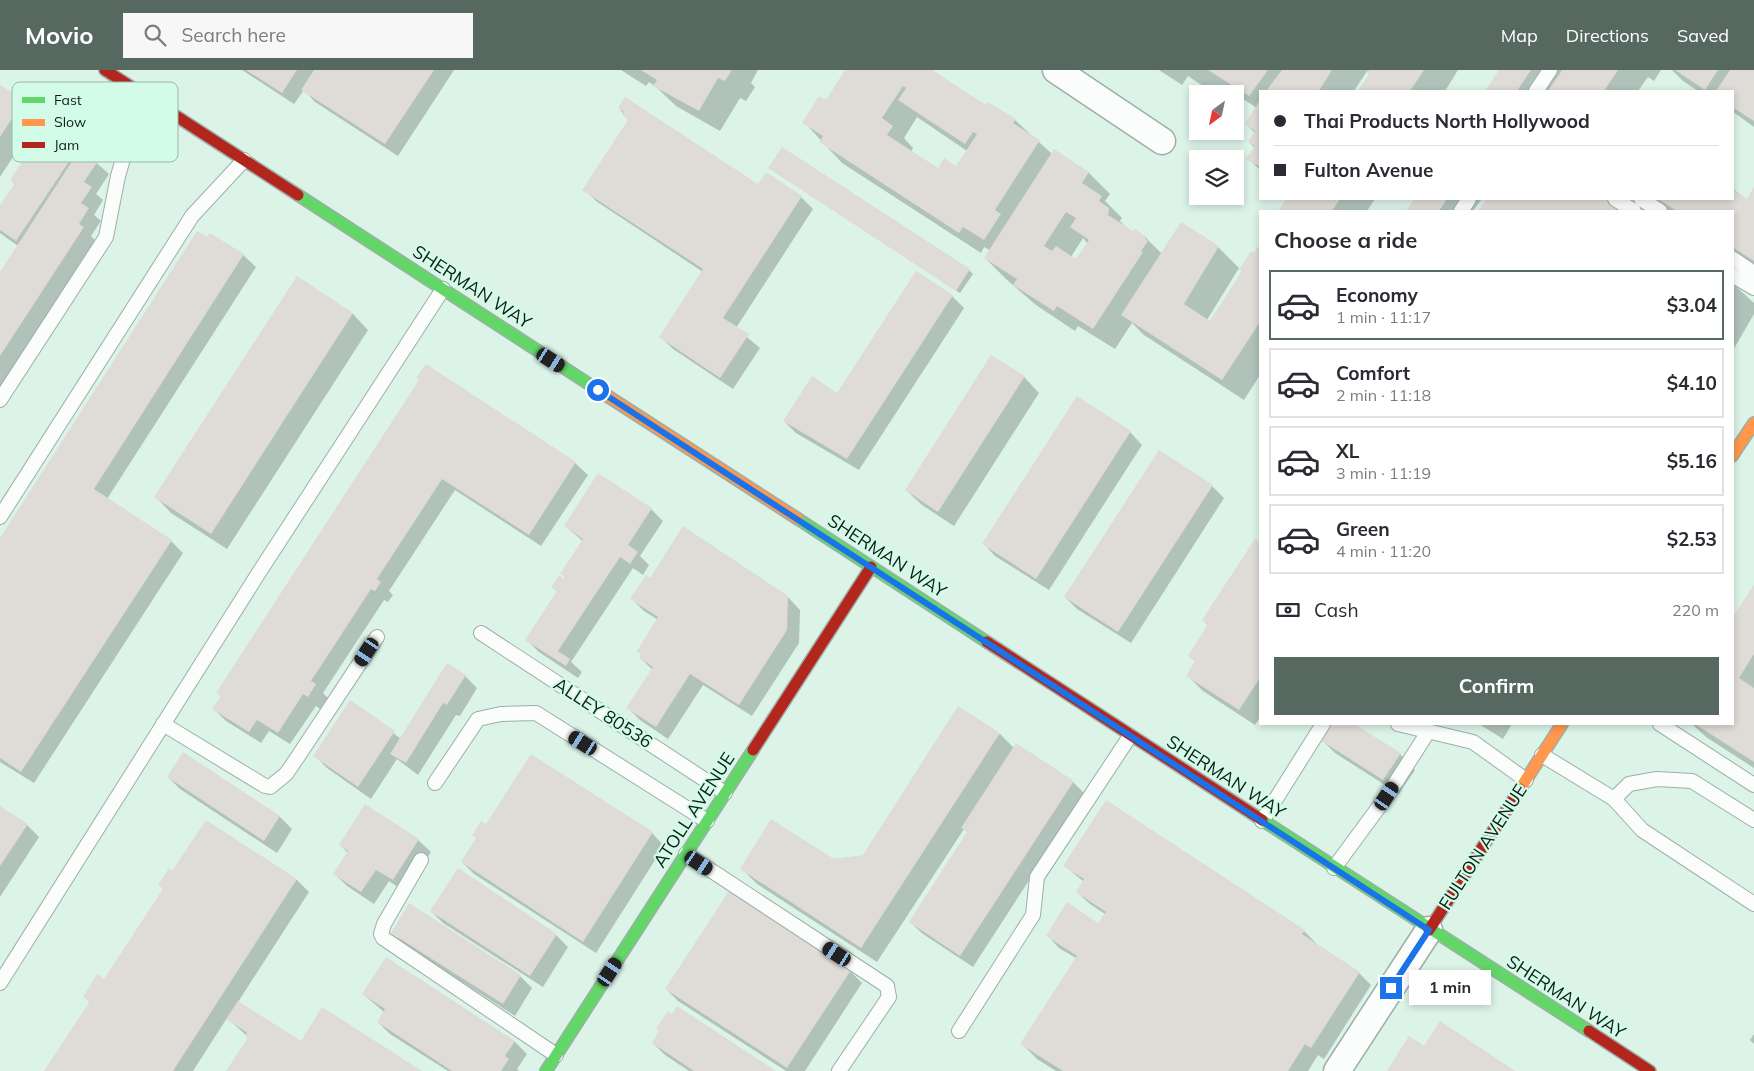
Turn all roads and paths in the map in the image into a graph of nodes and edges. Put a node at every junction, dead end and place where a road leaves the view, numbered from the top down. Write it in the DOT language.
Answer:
graph roads {
  1 [pos="105,70"];
  2 [pos="1056,70"];
  3 [pos="1550,70"];
  4 [pos="124,82"];
  5 [pos="1537,90"];
  6 [pos="178,117"];
  7 [pos="1162,141"];
  8 [pos="244,160"];
  9 [pos="122,162"];
  10 [pos="1617,200"];
  11 [pos="1643,200"];
  12 [pos="1632,210"];
  13 [pos="1658,210"];
  14 [pos="1734,259"];
  15 [pos="1754,272"];
  16 [pos="1734,276"];
  17 [pos="1754,288"];
  18 [pos="443,289"];
  19 [pos="0,400"];
  20 [pos="1754,423"];
  21 [pos="1734,453"];
  22 [pos="0,517"];
  23 [pos="871,567"];
  24 [pos="482,633"];
  25 [pos="377,637"];
  26 [pos="163,724"];
  27 [pos="1322,725"];
  28 [pos="1402,725"];
  29 [pos="1561,725"];
  30 [pos="1662,725"];
  31 [pos="1428,732"];
  32 [pos="1130,736"];
  33 [pos="1542,755"];
  34 [pos="1526,780"];
  35 [pos="435,783"];
  36 [pos="1754,785"];
  37 [pos="725,793"];
  38 [pos="1614,799"];
  39 [pos="1754,820"];
  40 [pos="707,821"];
  41 [pos="1262,821"];
  42 [pos="686,854"];
  43 [pos="421,860"];
  44 [pos="1334,868"];
  45 [pos="1754,904"];
  46 [pos="1429,930"];
  47 [pos="0,983"];
  48 [pos="959,1031"];
  49 [pos="556,1056"];
  50 [pos="1642,1069"];
  51 [pos="546,1071"];
  52 [pos="839,1071"];
  53 [pos="1337,1071"];
  1 -- 4 [label="main road, SHERMAN WAY"];
  2 -- 7 [label="street"];
  3 -- 5 [label="lane"];
  6 -- 8 [label="main road, SHERMAN WAY"];
  8 -- 18 [label="main road, SHERMAN WAY"];
  8 -- 22 [label="lane"];
  9 -- 19 [label="lane"];
  10 -- 12 [label="lane"];
  11 -- 13 [label="lane"];
  14 -- 15 [label="lane"];
  16 -- 17 [label="lane"];
  18 -- 23 [label="main road, SHERMAN WAY"];
  18 -- 26 [label="lane"];
  20 -- 21 [label="main road"];
  23 -- 32 [label="main road, SHERMAN WAY"];
  23 -- 37 [label="main road, ATOLL AVENUE"];
  24 -- 37 [label="lane, ALLEY 80536"];
  25 -- 26 [label="lane"];
  26 -- 47 [label="lane"];
  27 -- 41 [label="lane"];
  28 -- 31 [label="lane"];
  29 -- 33 [label="main road, FULTON AVENUE"];
  30 -- 36 [label="lane"];
  31 -- 34 [label="lane"];
  31 -- 44 [label="lane"];
  32 -- 41 [label="main road, SHERMAN WAY"];
  32 -- 48 [label="lane"];
  33 -- 34 [label="main road, FULTON AVENUE"];
  33 -- 38 [label="lane"];
  34 -- 46 [label="main road, FULTON AVENUE"];
  35 -- 40 [label="lane"];
  37 -- 40 [label="main road, ATOLL AVENUE"];
  38 -- 39 [label="lane"];
  38 -- 45 [label="lane"];
  40 -- 42 [label="main road, ATOLL AVENUE"];
  41 -- 44 [label="main road, SHERMAN WAY"];
  42 -- 49 [label="main road, ATOLL AVENUE"];
  42 -- 52 [label="lane"];
  43 -- 49 [label="lane"];
  44 -- 46 [label="main road, SHERMAN WAY"];
  46 -- 50 [label="main road, SHERMAN WAY"];
  46 -- 53 [label="street, FULTON AVENUE"];
  49 -- 51 [label="main road, ATOLL AVENUE"];
}
